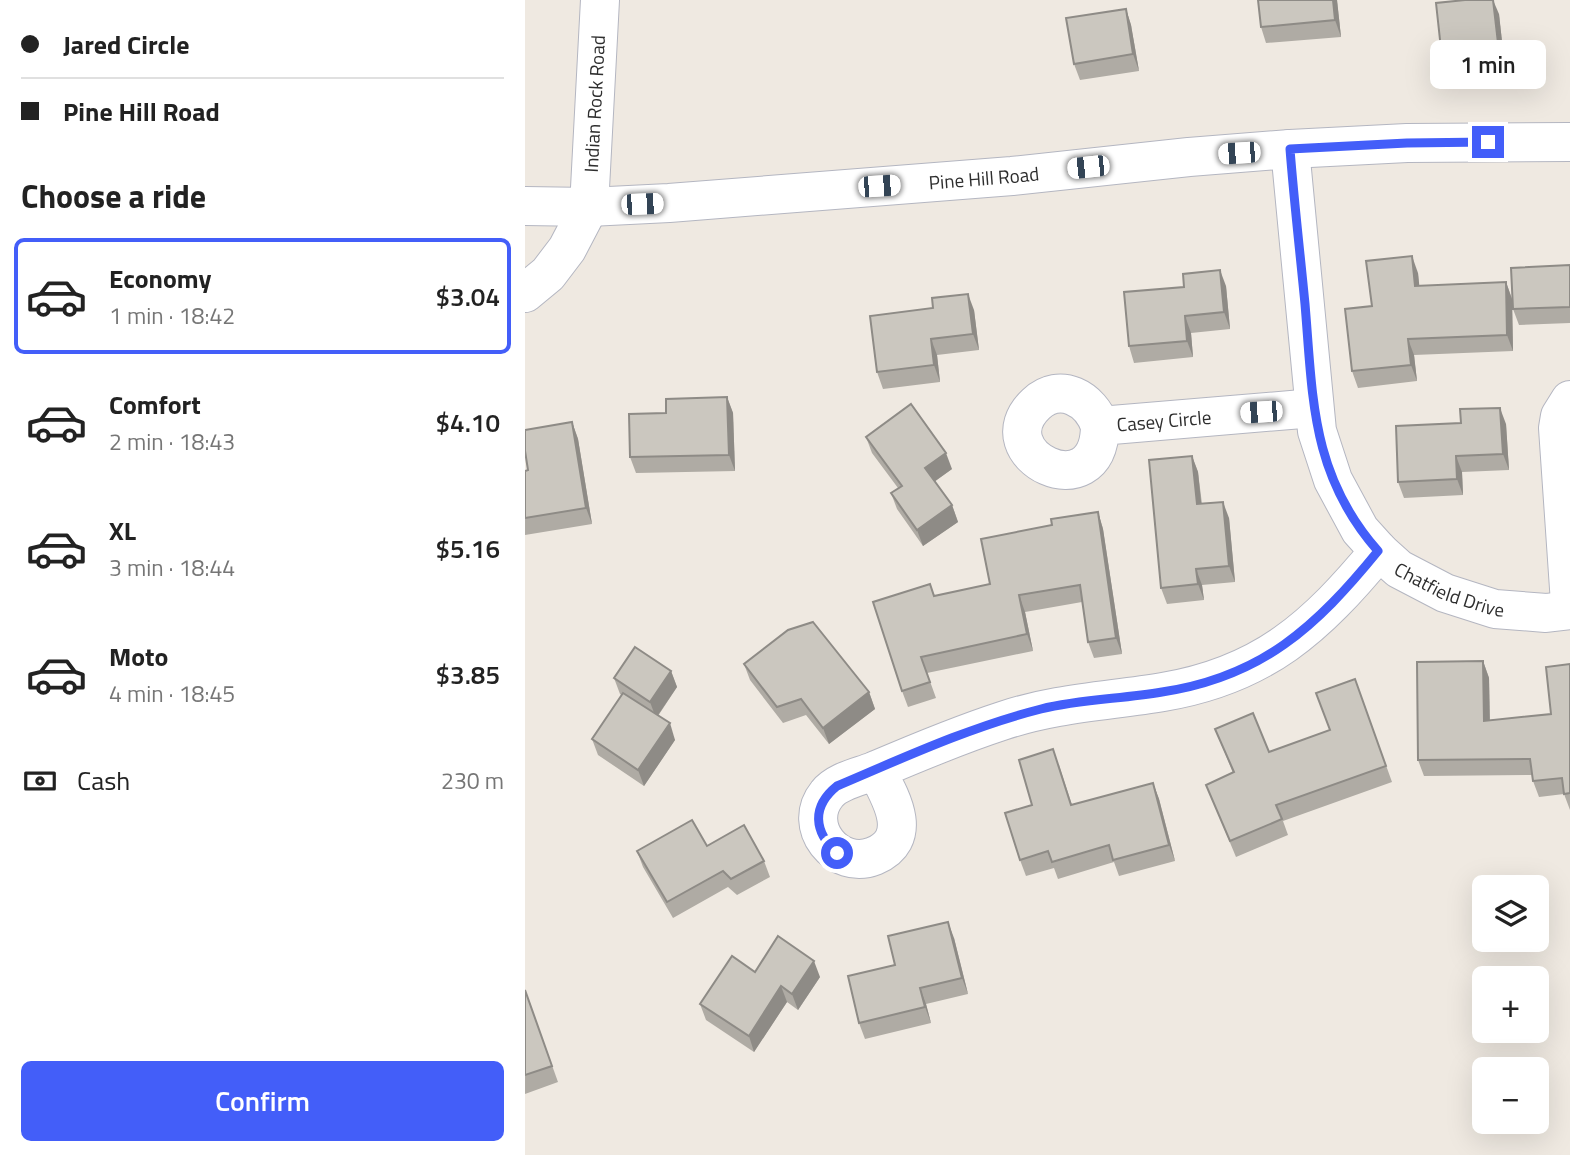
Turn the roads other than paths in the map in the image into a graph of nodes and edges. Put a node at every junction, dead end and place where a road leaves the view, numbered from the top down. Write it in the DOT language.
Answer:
graph roads {
  1 [pos="600,0"];
  2 [pos="1570,142"];
  3 [pos="1290,149"];
  4 [pos="525,206"];
  5 [pos="589,207"];
  6 [pos="525,293"];
  7 [pos="1570,400"];
  8 [pos="1314,408"];
  9 [pos="1100,426"];
  10 [pos="1566,470"];
  11 [pos="1378,551"];
  12 [pos="1570,603"];
  13 [pos="1570,610"];
  14 [pos="876,770"];
  1 -- 5 [label="street, Indian Rock Road"];
  2 -- 3 [label="street, Pine Hill Road"];
  3 -- 5 [label="street, Pine Hill Road"];
  3 -- 8 [label="street, Chatfield Drive"];
  4 -- 5 [label="street, Pine Hill Road"];
  5 -- 6 [label="street"];
  7 -- 10 [label="street"];
  8 -- 9 [label="street, Casey Circle"];
  8 -- 11 [label="street, Chatfield Drive"];
  10 -- 12 [label="street"];
  11 -- 13 [label="street, Chatfield Drive"];
  11 -- 14 [label="street"];
}
